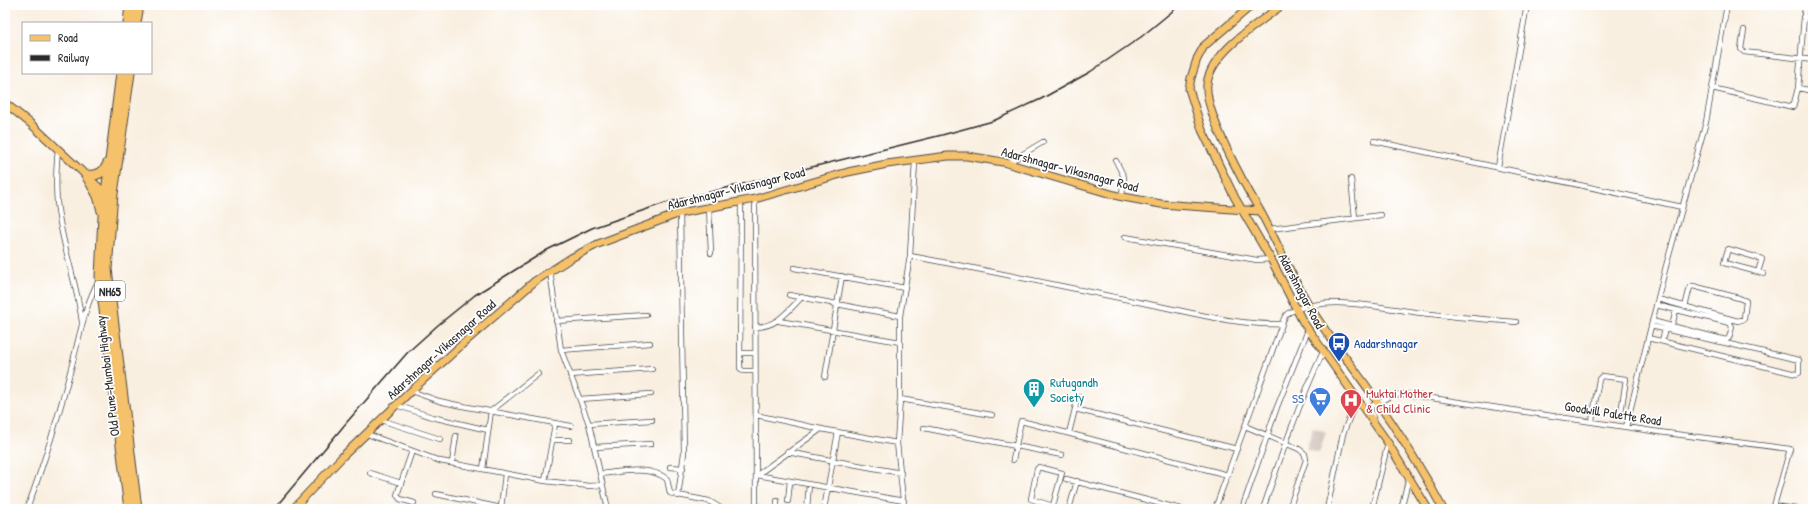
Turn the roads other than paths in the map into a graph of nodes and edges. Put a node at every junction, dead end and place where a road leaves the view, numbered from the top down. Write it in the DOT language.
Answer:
graph roads {
  1 [pos="130,5"];
  2 [pos="139,5"];
  3 [pos="1252,5"];
  4 [pos="1282,5"];
  5 [pos="1527,5"];
  6 [pos="1727,5"];
  7 [pos="1805,5"];
  8 [pos="1804,17"];
  9 [pos="1813,18"];
  10 [pos="128,22"];
  11 [pos="136,22"];
  12 [pos="1744,30"];
  13 [pos="1800,58"];
  14 [pos="1813,60"];
  15 [pos="121,74"];
  16 [pos="130,74"];
  17 [pos="1712,88"];
  18 [pos="1798,88"];
  19 [pos="1813,91"];
  20 [pos="5,103"];
  21 [pos="1374,141"];
  22 [pos="1043,142"];
  23 [pos="58,149"];
  24 [pos="110,159"];
  25 [pos="915,161"];
  26 [pos="1116,161"];
  27 [pos="1008,164"];
  28 [pos="1498,167"];
  29 [pos="86,175"];
  30 [pos="1351,179"];
  31 [pos="110,194"];
  32 [pos="1122,196"];
  33 [pos="755,199"];
  34 [pos="741,202"];
  35 [pos="710,207"];
  36 [pos="1682,207"];
  37 [pos="1243,211"];
  38 [pos="1260,211"];
  39 [pos="680,213"];
  40 [pos="1381,215"];
  41 [pos="103,216"];
  42 [pos="1355,218"];
  43 [pos="1270,229"];
  44 [pos="1125,237"];
  45 [pos="711,254"];
  46 [pos="910,256"];
  47 [pos="1271,258"];
  48 [pos="794,268"];
  49 [pos="107,269"];
  50 [pos="550,271"];
  51 [pos="1758,272"];
  52 [pos="1764,274"];
  53 [pos="842,276"];
  54 [pos="100,277"];
  55 [pos="905,288"];
  56 [pos="789,295"];
  57 [pos="802,297"];
  58 [pos="1658,300"];
  59 [pos="838,303"];
  60 [pos="1656,305"];
  61 [pos="1309,306"];
  62 [pos="1685,307"];
  63 [pos="1296,310"];
  64 [pos="1676,310"];
  65 [pos="646,315"];
  66 [pos="900,316"];
  67 [pos="556,321"];
  68 [pos="779,321"];
  69 [pos="1516,322"];
  70 [pos="1673,322"];
  71 [pos="1652,323"];
  72 [pos="1282,324"];
  73 [pos="82,326"];
  74 [pos="755,327"];
  75 [pos="1665,329"];
  76 [pos="834,330"];
  77 [pos="1308,330"];
  78 [pos="1648,338"];
  79 [pos="1662,341"];
  80 [pos="900,342"];
  81 [pos="650,343"];
  82 [pos="561,350"];
  83 [pos="1323,352"];
  84 [pos="740,353"];
  85 [pos="755,353"];
  86 [pos="652,369"];
  87 [pos="755,371"];
  88 [pos="538,374"];
  89 [pos="570,375"];
  90 [pos="825,377"];
  91 [pos="411,391"];
  92 [pos="651,394"];
  93 [pos="1078,397"];
  94 [pos="1357,398"];
  95 [pos="580,399"];
  96 [pos="900,399"];
  97 [pos="1377,403"];
  98 [pos="396,405"];
  99 [pos="1075,409"];
  100 [pos="491,411"];
  101 [pos="1621,413"];
  102 [pos="756,415"];
  103 [pos="992,415"];
  104 [pos="381,420"];
  105 [pos="652,420"];
  106 [pos="1592,421"];
  107 [pos="555,424"];
  108 [pos="589,424"];
  109 [pos="1374,424"];
  110 [pos="571,426"];
  111 [pos="1246,426"];
  112 [pos="1626,426"];
  113 [pos="924,428"];
  114 [pos="820,429"];
  115 [pos="488,430"];
  116 [pos="838,432"];
  117 [pos="1069,433"];
  118 [pos="366,434"];
  119 [pos="456,436"];
  120 [pos="1267,436"];
  121 [pos="440,439"];
  122 [pos="552,440"];
  123 [pos="570,440"];
  124 [pos="897,443"];
  125 [pos="1286,443"];
  126 [pos="1388,443"];
  127 [pos="651,444"];
  128 [pos="1016,446"];
  129 [pos="594,447"];
  130 [pos="1237,448"];
  131 [pos="412,451"];
  132 [pos="787,452"];
  133 [pos="1062,455"];
  134 [pos="1013,460"];
  135 [pos="833,462"];
  136 [pos="452,464"];
  137 [pos="670,467"];
  138 [pos="683,468"];
  139 [pos="483,469"];
  140 [pos="901,472"];
  141 [pos="370,473"];
  142 [pos="505,474"];
  143 [pos="600,474"];
  144 [pos="756,474"];
  145 [pos="1228,475"];
  146 [pos="1410,477"];
  147 [pos="1066,478"];
  148 [pos="545,481"];
  149 [pos="790,481"];
  150 [pos="1077,481"];
  151 [pos="401,483"];
  152 [pos="809,484"];
  153 [pos="603,485"];
  154 [pos="828,488"];
  155 [pos="436,494"];
  156 [pos="678,496"];
  157 [pos="788,501"];
  158 [pos="904,501"];
  159 [pos="414,502"];
  160 [pos="777,502"];
  161 [pos="1053,507"];
  162 [pos="27,509"];
  163 [pos="129,509"];
  164 [pos="137,509"];
  165 [pos="293,509"];
  166 [pos="503,509"];
  167 [pos="608,509"];
  168 [pos="722,509"];
  169 [pos="756,509"];
  170 [pos="777,509"];
  171 [pos="807,509"];
  172 [pos="824,509"];
  173 [pos="904,509"];
  174 [pos="1069,509"];
  175 [pos="1181,509"];
  176 [pos="1215,509"];
  177 [pos="1242,509"];
  178 [pos="1263,509"];
  179 [pos="1289,509"];
  180 [pos="1327,509"];
  181 [pos="1372,509"];
  182 [pos="1401,509"];
  183 [pos="1428,509"];
  184 [pos="1443,509"];
  185 [pos="1797,509"];
  1 -- 10 [label="highway"];
  2 -- 11 [label="highway"];
  3 -- 37 [label="main road"];
  4 -- 38 [label="main road"];
  5 -- 28 [label="street"];
  6 -- 17 [label="street"];
  7 -- 8 [label="street"];
  8 -- 9 [label="street"];
  8 -- 13 [label="street"];
  12 -- 13 [label="street"];
  13 -- 14 [label="street"];
  13 -- 18 [label="street"];
  15 -- 24 [label="highway, Old Pune–Mumbai Highway / NH65"];
  16 -- 31 [label="highway, Old Pune–Mumbai Highway / NH65"];
  17 -- 18 [label="street"];
  17 -- 36 [label="street"];
  18 -- 19 [label="street"];
  20 -- 23 [label="main road"];
  21 -- 28 [label="street"];
  22 -- 27 [label="street"];
  23 -- 29 [label="main road"];
  23 -- 73 [label="street"];
  24 -- 29 [label="highway"];
  24 -- 31 [label="highway, Old Pune–Mumbai Highway / NH65"];
  25 -- 27 [label="main road, Adarshnagar-Vikasnagar Road"];
  25 -- 33 [label="main road, Adarshnagar-Vikasnagar Road"];
  25 -- 46 [label="street"];
  26 -- 32 [label="street"];
  27 -- 32 [label="main road, Adarshnagar-Vikasnagar Road"];
  28 -- 36 [label="street"];
  29 -- 31 [label="main road"];
  29 -- 41 [label="highway"];
  30 -- 42 [label="street"];
  31 -- 41 [label="highway, Old Pune–Mumbai Highway / NH65"];
  31 -- 49 [label="highway, Old Pune–Mumbai Highway / NH65"];
  32 -- 37 [label="main road, Adarshnagar-Vikasnagar Road"];
  33 -- 34 [label="main road, Adarshnagar-Vikasnagar Road"];
  33 -- 74 [label="street"];
  34 -- 35 [label="main road, Adarshnagar-Vikasnagar Road"];
  34 -- 84 [label="street"];
  35 -- 39 [label="main road, Adarshnagar-Vikasnagar Road"];
  35 -- 45 [label="street"];
  36 -- 58 [label="street"];
  37 -- 38 [label="main road, Adarshnagar-Vikasnagar Road"];
  37 -- 47 [label="main road, Adarshnagar Road"];
  38 -- 43 [label="main road"];
  39 -- 50 [label="main road, Adarshnagar-Vikasnagar Road"];
  39 -- 138 [label="street"];
  40 -- 42 [label="street"];
  41 -- 54 [label="highway, Old Pune–Mumbai Highway / NH65"];
  42 -- 43 [label="street"];
  43 -- 61 [label="main road"];
  44 -- 47 [label="street"];
  46 -- 55 [label="street"];
  46 -- 72 [label="street"];
  47 -- 63 [label="main road, Adarshnagar Road"];
  48 -- 53 [label="street"];
  49 -- 54 [label="street"];
  49 -- 164 [label="highway, Old Pune–Mumbai Highway / NH65"];
  50 -- 67 [label="street"];
  50 -- 91 [label="main road, Adarshnagar-Vikasnagar Road"];
  51 -- 51 [label="street"];
  51 -- 52 [label="street"];
  53 -- 55 [label="street"];
  53 -- 59 [label="street"];
  54 -- 73 [label="street"];
  54 -- 163 [label="highway, Old Pune–Mumbai Highway / NH65"];
  55 -- 66 [label="street"];
  56 -- 57 [label="street"];
  57 -- 59 [label="street"];
  57 -- 68 [label="street"];
  58 -- 60 [label="street"];
  58 -- 62 [label="street"];
  59 -- 66 [label="street"];
  59 -- 76 [label="street"];
  60 -- 64 [label="street"];
  60 -- 71 [label="street"];
  61 -- 63 [label="street"];
  61 -- 69 [label="street"];
  61 -- 97 [label="main road"];
  62 -- 62 [label="street"];
  63 -- 72 [label="street"];
  63 -- 77 [label="main road, Adarshnagar Road"];
  64 -- 70 [label="street"];
  64 -- 71 [label="street"];
  65 -- 67 [label="street"];
  66 -- 80 [label="street"];
  67 -- 82 [label="street"];
  68 -- 74 [label="street"];
  68 -- 76 [label="street"];
  71 -- 75 [label="street"];
  71 -- 78 [label="street"];
  72 -- 111 [label="street"];
  73 -- 162 [label="street"];
  74 -- 85 [label="street"];
  75 -- 79 [label="street"];
  75 -- 79 [label="street"];
  76 -- 80 [label="street"];
  76 -- 90 [label="street"];
  77 -- 83 [label="main road, Adarshnagar Road"];
  77 -- 120 [label="street"];
  78 -- 79 [label="street"];
  78 -- 112 [label="street"];
  80 -- 96 [label="street"];
  81 -- 82 [label="street"];
  82 -- 89 [label="street"];
  83 -- 94 [label="main road, Adarshnagar Road"];
  83 -- 125 [label="street"];
  84 -- 85 [label="street"];
  84 -- 87 [label="street"];
  85 -- 87 [label="street"];
  86 -- 89 [label="street"];
  87 -- 102 [label="street"];
  88 -- 100 [label="street"];
  89 -- 95 [label="street"];
  91 -- 98 [label="main road, Adarshnagar-Vikasnagar Road"];
  91 -- 100 [label="street"];
  92 -- 95 [label="street"];
  93 -- 99 [label="street"];
  94 -- 109 [label="main road, Adarshnagar Road"];
  94 -- 180 [label="street"];
  95 -- 108 [label="street"];
  96 -- 103 [label="street"];
  96 -- 124 [label="street"];
  97 -- 106 [label="street, Goodwill Palette Road"];
  97 -- 109 [label="street"];
  97 -- 184 [label="main road"];
  98 -- 104 [label="main road, Adarshnagar-Vikasnagar Road"];
  98 -- 115 [label="street"];
  99 -- 117 [label="street"];
  99 -- 130 [label="street"];
  100 -- 107 [label="street"];
  100 -- 115 [label="street"];
  101 -- 106 [label="street"];
  102 -- 114 [label="street"];
  102 -- 144 [label="street"];
  104 -- 118 [label="main road, Adarshnagar-Vikasnagar Road"];
  104 -- 121 [label="street"];
  105 -- 108 [label="street"];
  106 -- 112 [label="street, Goodwill Palette Road"];
  107 -- 110 [label="street"];
  107 -- 122 [label="street"];
  108 -- 129 [label="street"];
  109 -- 126 [label="main road, Adarshnagar Road"];
  111 -- 120 [label="street"];
  111 -- 130 [label="street"];
  112 -- 185 [label="street, Goodwill Palette Road"];
  113 -- 128 [label="street"];
  114 -- 116 [label="street"];
  114 -- 132 [label="street"];
  115 -- 139 [label="street"];
  116 -- 124 [label="street"];
  116 -- 135 [label="street"];
  117 -- 128 [label="street"];
  117 -- 145 [label="street"];
  118 -- 131 [label="street"];
  118 -- 165 [label="main road, Adarshnagar-Vikasnagar Road"];
  119 -- 136 [label="street"];
  120 -- 125 [label="street"];
  120 -- 177 [label="street"];
  122 -- 123 [label="street"];
  122 -- 148 [label="street"];
  124 -- 140 [label="street"];
  125 -- 178 [label="street"];
  125 -- 179 [label="street"];
  126 -- 146 [label="main road, Adarshnagar Road"];
  126 -- 181 [label="street"];
  127 -- 129 [label="street"];
  128 -- 133 [label="street"];
  128 -- 134 [label="street"];
  129 -- 143 [label="street"];
  130 -- 145 [label="street"];
  131 -- 136 [label="street"];
  131 -- 151 [label="street"];
  132 -- 135 [label="street"];
  132 -- 144 [label="street"];
  135 -- 140 [label="street"];
  135 -- 154 [label="street"];
  136 -- 139 [label="street"];
  137 -- 138 [label="street"];
  138 -- 156 [label="street"];
  139 -- 142 [label="street"];
  140 -- 158 [label="street"];
  141 -- 151 [label="street"];
  142 -- 148 [label="street"];
  142 -- 166 [label="street"];
  143 -- 153 [label="street"];
  143 -- 156 [label="street"];
  144 -- 149 [label="street"];
  144 -- 169 [label="street"];
  145 -- 176 [label="street"];
  146 -- 182 [label="street"];
  146 -- 183 [label="main road, Adarshnagar Road"];
  147 -- 150 [label="street"];
  148 -- 153 [label="street"];
  149 -- 152 [label="street"];
  149 -- 157 [label="street"];
  150 -- 174 [label="street"];
  150 -- 175 [label="street"];
  151 -- 159 [label="street"];
  152 -- 154 [label="street"];
  152 -- 171 [label="street"];
  153 -- 167 [label="street"];
  154 -- 158 [label="street"];
  154 -- 172 [label="street"];
  155 -- 166 [label="street"];
  156 -- 168 [label="street"];
  158 -- 173 [label="street"];
  160 -- 170 [label="street"];
  161 -- 161 [label="street"];
}
